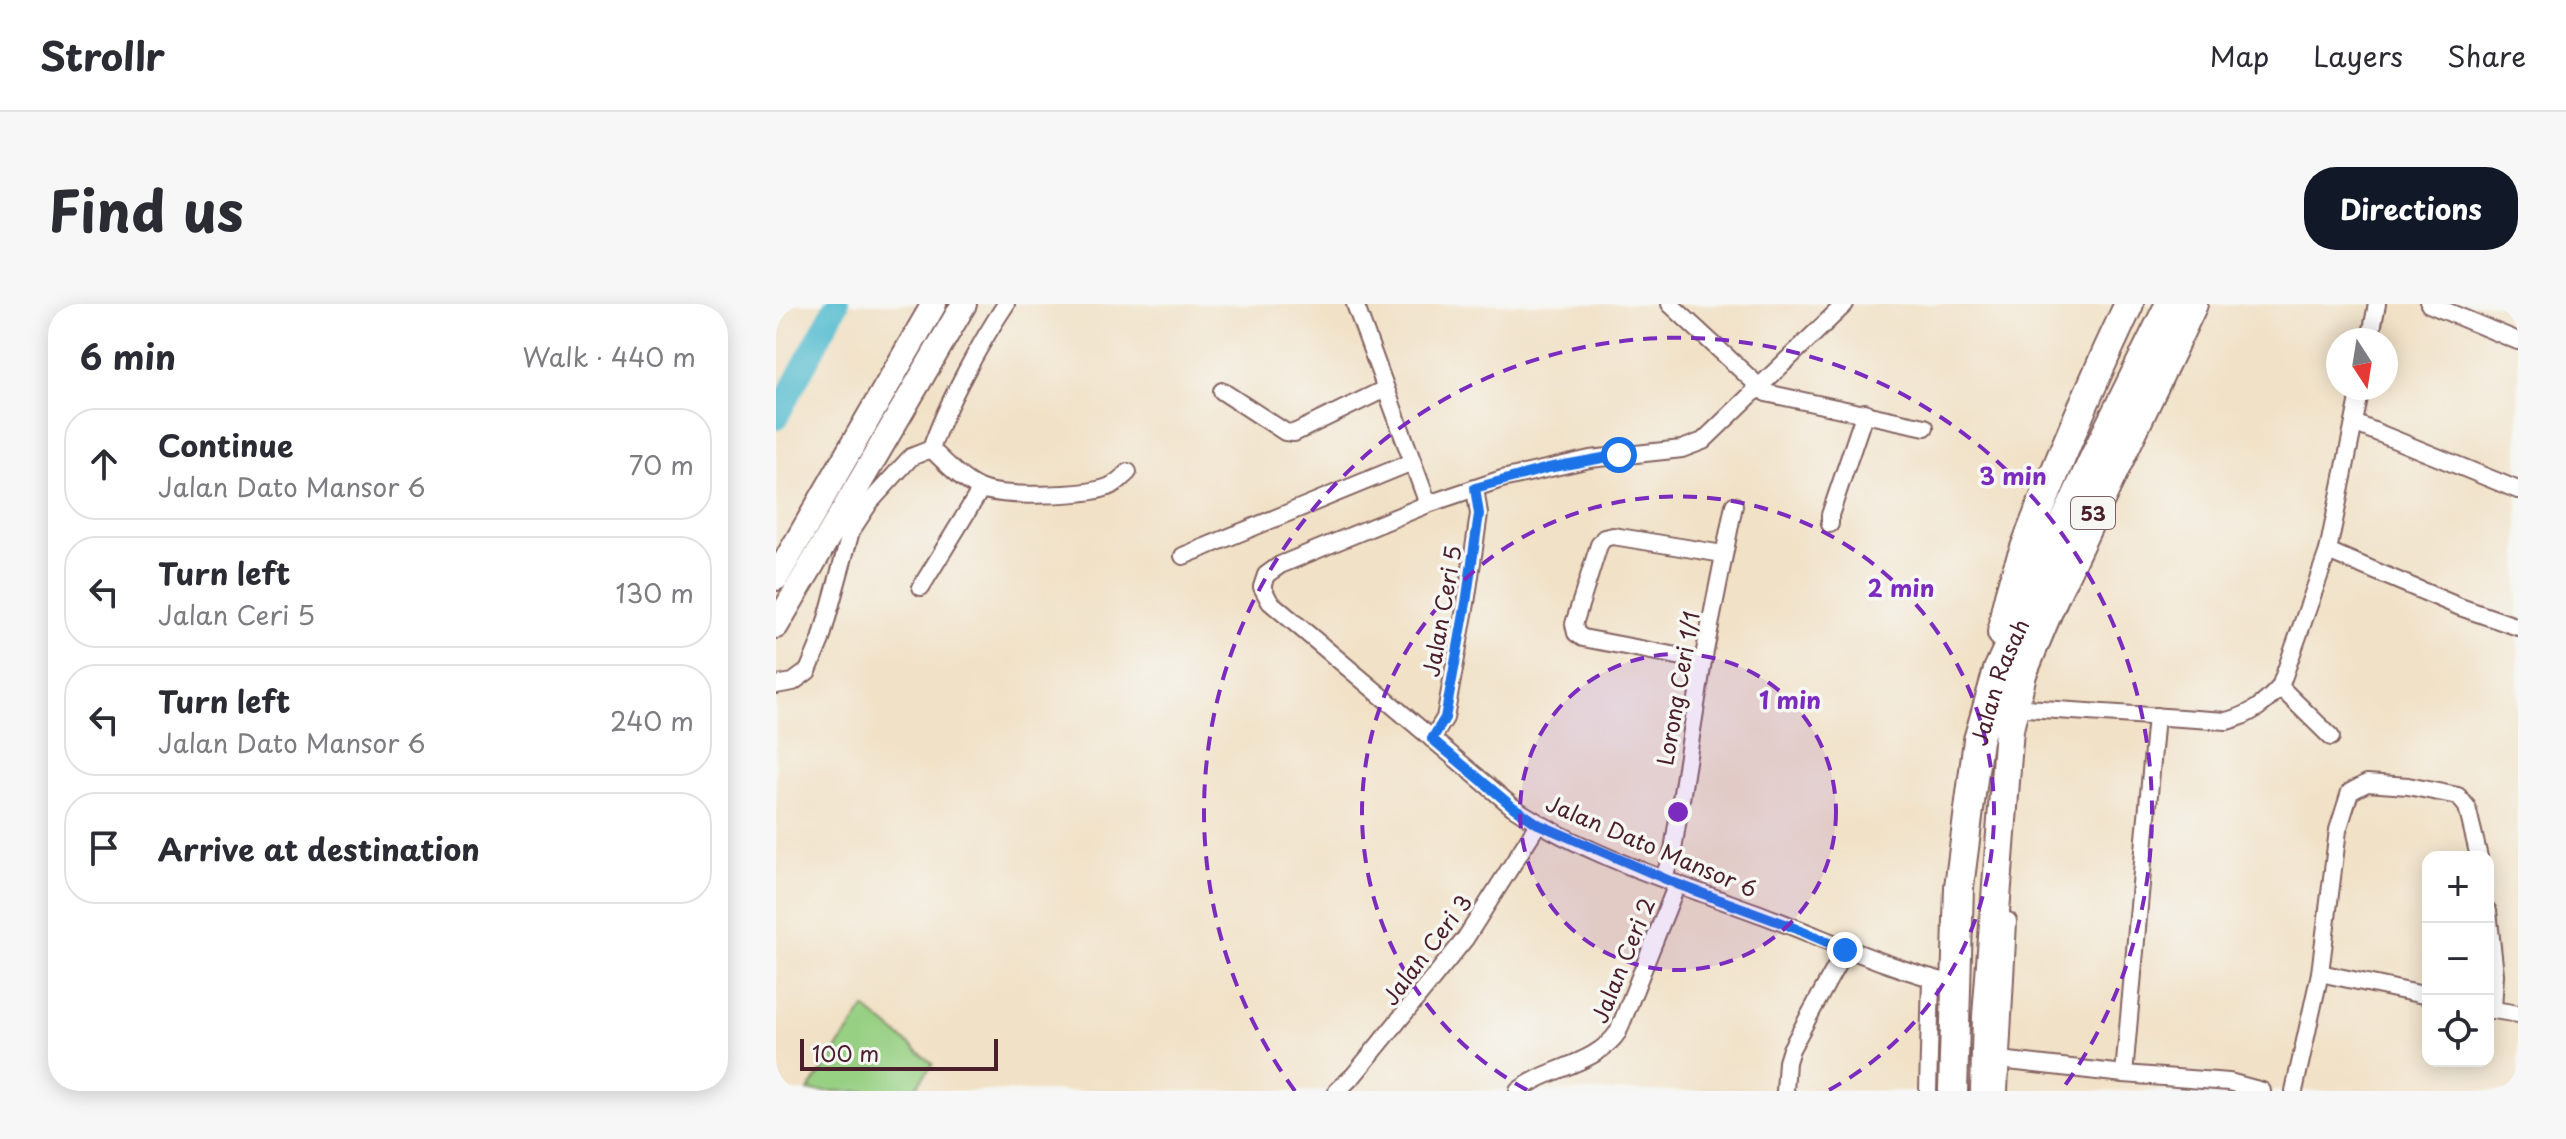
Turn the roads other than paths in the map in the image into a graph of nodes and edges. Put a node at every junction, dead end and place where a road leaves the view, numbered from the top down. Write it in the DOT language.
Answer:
graph roads {
  1 [pos="934,304"];
  2 [pos="964,304"];
  3 [pos="1006,304"];
  4 [pos="1355,304"];
  5 [pos="1670,304"];
  6 [pos="1844,304"];
  7 [pos="2129,304"];
  8 [pos="2170,304"];
  9 [pos="2193,304"];
  10 [pos="2214,304"];
  11 [pos="2377,304"];
  12 [pos="2429,304"];
  13 [pos="2372,328"];
  14 [pos="2518,341"];
  15 [pos="1758,388"];
  16 [pos="1385,389"];
  17 [pos="1222,391"];
  18 [pos="2359,400"];
  19 [pos="1865,412"];
  20 [pos="2354,423"];
  21 [pos="1925,427"];
  22 [pos="931,449"];
  23 [pos="1412,462"];
  24 [pos="1128,472"];
  25 [pos="1475,488"];
  26 [pos="981,489"];
  27 [pos="2518,490"];
  28 [pos="1428,504"];
  29 [pos="1734,505"];
  30 [pos="1830,524"];
  31 [pos="2328,551"];
  32 [pos="1723,554"];
  33 [pos="1183,556"];
  34 [pos="776,578"];
  35 [pos="921,587"];
  36 [pos="776,626"];
  37 [pos="2518,627"];
  38 [pos="1703,661"];
  39 [pos="1998,670"];
  40 [pos="776,685"];
  41 [pos="2280,687"];
  42 [pos="2156,716"];
  43 [pos="2018,718"];
  44 [pos="2331,737"];
  45 [pos="1432,739"];
  46 [pos="1538,824"];
  47 [pos="2478,851"];
  48 [pos="1671,881"];
  49 [pos="2489,923"];
  50 [pos="1845,950"];
  51 [pos="2320,973"];
  52 [pos="1943,981"];
  53 [pos="2423,995"];
  54 [pos="2492,995"];
  55 [pos="2494,1010"];
  56 [pos="2518,1014"];
  57 [pos="2000,1060"];
  58 [pos="2124,1074"];
  59 [pos="1780,1089"];
  60 [pos="1337,1091"];
  61 [pos="1518,1091"];
  62 [pos="1928,1091"];
  63 [pos="1953,1091"];
  64 [pos="1985,1091"];
  65 [pos="1999,1091"];
  66 [pos="2262,1091"];
  67 [pos="2294,1091"];
  1 -- 34 [label="main road"];
  2 -- 36 [label="main road"];
  3 -- 22 [label="street"];
  4 -- 16 [label="street"];
  5 -- 15 [label="street"];
  6 -- 15 [label="street, Jalan Dato Mansor 6"];
  7 -- 39 [label="highway"];
  8 -- 39 [label="highway, Jalan Rasah / 53"];
  9 -- 43 [label="highway, Jalan Rasah / 53"];
  10 -- 43 [label="highway"];
  11 -- 13 [label="street"];
  12 -- 14 [label="street"];
  15 -- 19 [label="street"];
  15 -- 25 [label="street, Jalan Dato Mansor 6"];
  16 -- 17 [label="street"];
  16 -- 23 [label="street"];
  18 -- 20 [label="street"];
  19 -- 21 [label="street"];
  19 -- 30 [label="street"];
  20 -- 27 [label="street"];
  20 -- 31 [label="street"];
  22 -- 26 [label="street"];
  22 -- 40 [label="street"];
  23 -- 28 [label="street"];
  23 -- 33 [label="street"];
  24 -- 26 [label="street"];
  25 -- 28 [label="street, Jalan Dato Mansor 6"];
  25 -- 45 [label="street, Jalan Ceri 5"];
  26 -- 35 [label="street"];
  28 -- 45 [label="street, Jalan Dato Mansor 6"];
  29 -- 32 [label="street, Lorong Ceri 1/1"];
  31 -- 37 [label="street"];
  31 -- 41 [label="street"];
  32 -- 38 [label="street, Lorong Ceri 1/1"];
  32 -- 38 [label="street"];
  38 -- 48 [label="street, Lorong Ceri 1/1"];
  39 -- 52 [label="highway, Jalan Rasah / 53"];
  41 -- 42 [label="street"];
  41 -- 44 [label="street"];
  42 -- 43 [label="street"];
  42 -- 58 [label="street"];
  43 -- 57 [label="street"];
  43 -- 64 [label="highway, Jalan Rasah / 53"];
  45 -- 46 [label="street, Jalan Dato Mansor 6"];
  46 -- 48 [label="street, Jalan Dato Mansor 6"];
  46 -- 60 [label="street, Jalan Ceri 3"];
  47 -- 51 [label="street"];
  48 -- 50 [label="street, Jalan Dato Mansor 6"];
  48 -- 61 [label="street, Jalan Ceri 2"];
  49 -- 54 [label="street"];
  50 -- 52 [label="street, Jalan Dato Mansor 6"];
  50 -- 59 [label="street"];
  51 -- 53 [label="street"];
  51 -- 67 [label="street"];
  52 -- 62 [label="street"];
  52 -- 63 [label="highway, Jalan Rasah / 53"];
  55 -- 56 [label="street"];
  57 -- 58 [label="street"];
  57 -- 65 [label="street"];
  58 -- 66 [label="street"];
}
